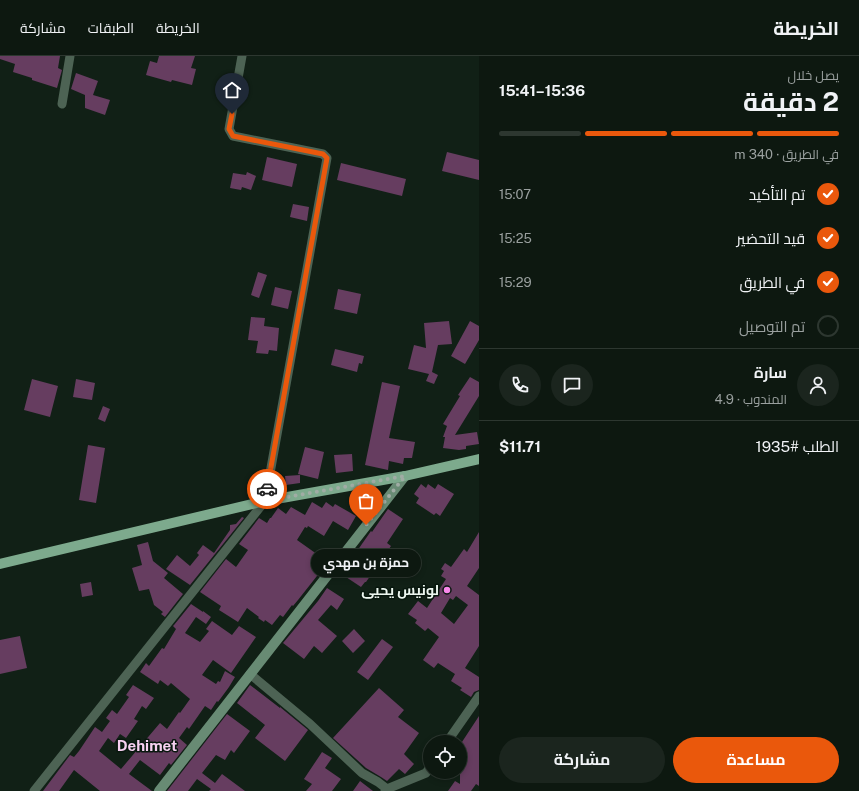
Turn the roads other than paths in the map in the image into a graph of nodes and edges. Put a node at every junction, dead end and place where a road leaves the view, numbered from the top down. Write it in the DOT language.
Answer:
graph roads {
  1 [pos="70,56"];
  2 [pos="242,56"];
  3 [pos="62,104"];
  4 [pos="479,459"];
  5 [pos="405,476"];
  6 [pos="265,501"];
  7 [pos="0,564"];
  8 [pos="250,674"];
  9 [pos="479,696"];
  10 [pos="452,735"];
  11 [pos="423,774"];
  12 [pos="386,790"];
  13 [pos="34,791"];
  14 [pos="159,791"];
  1 -- 3 [label="street"];
  2 -- 6 [label="street"];
  4 -- 5 [label="main road"];
  5 -- 6 [label="main road"];
  5 -- 8 [label="street"];
  6 -- 7 [label="main road"];
  6 -- 13 [label="street"];
  8 -- 12 [label="street"];
  8 -- 14 [label="street"];
  9 -- 10 [label="street"];
  11 -- 12 [label="street"];
}
